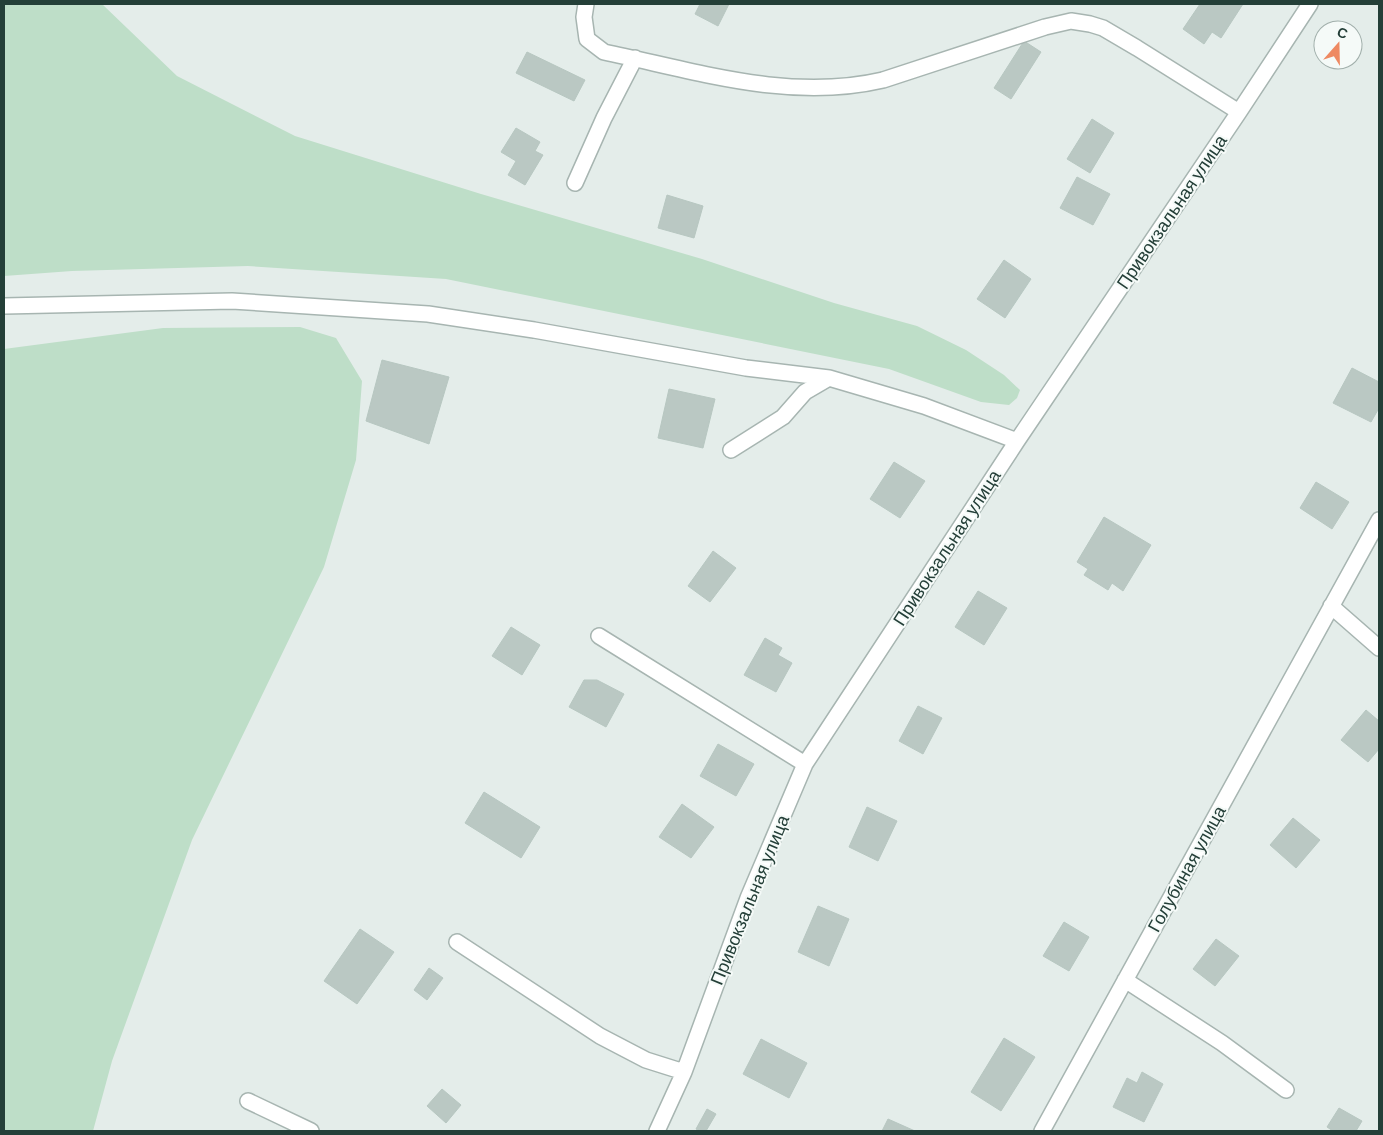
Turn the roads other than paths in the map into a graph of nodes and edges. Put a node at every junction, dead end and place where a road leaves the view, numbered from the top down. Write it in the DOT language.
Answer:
graph roads {
  1 [pos="586,4"];
  2 [pos="1310,4"];
  3 [pos="635,58"];
  4 [pos="1239,112"];
  5 [pos="575,183"];
  6 [pos="4,306"];
  7 [pos="829,378"];
  8 [pos="1017,440"];
  9 [pos="731,450"];
  10 [pos="1379,520"];
  11 [pos="1331,606"];
  12 [pos="599,636"];
  13 [pos="1379,648"];
  14 [pos="805,764"];
  15 [pos="457,942"];
  16 [pos="1126,980"];
  17 [pos="684,1072"];
  18 [pos="1286,1090"];
  19 [pos="248,1101"];
  20 [pos="311,1131"];
  21 [pos="657,1131"];
  22 [pos="1042,1131"];
  1 -- 3 [label="lane"];
  2 -- 4 [label="lane, Привокзальная улица"];
  3 -- 4 [label="lane"];
  3 -- 5 [label="lane"];
  4 -- 8 [label="lane, Привокзальная улица"];
  6 -- 7 [label="lane"];
  7 -- 8 [label="lane"];
  7 -- 9 [label="lane"];
  8 -- 14 [label="lane, Привокзальная улица"];
  10 -- 11 [label="lane, Голубиная улица"];
  11 -- 13 [label="lane"];
  11 -- 16 [label="lane, Голубиная улица"];
  12 -- 14 [label="lane"];
  14 -- 17 [label="lane, Привокзальная улица"];
  15 -- 17 [label="lane"];
  16 -- 18 [label="lane"];
  16 -- 22 [label="lane, Голубиная улица"];
  17 -- 21 [label="lane, Привокзальная улица"];
  19 -- 20 [label="lane"];
}
